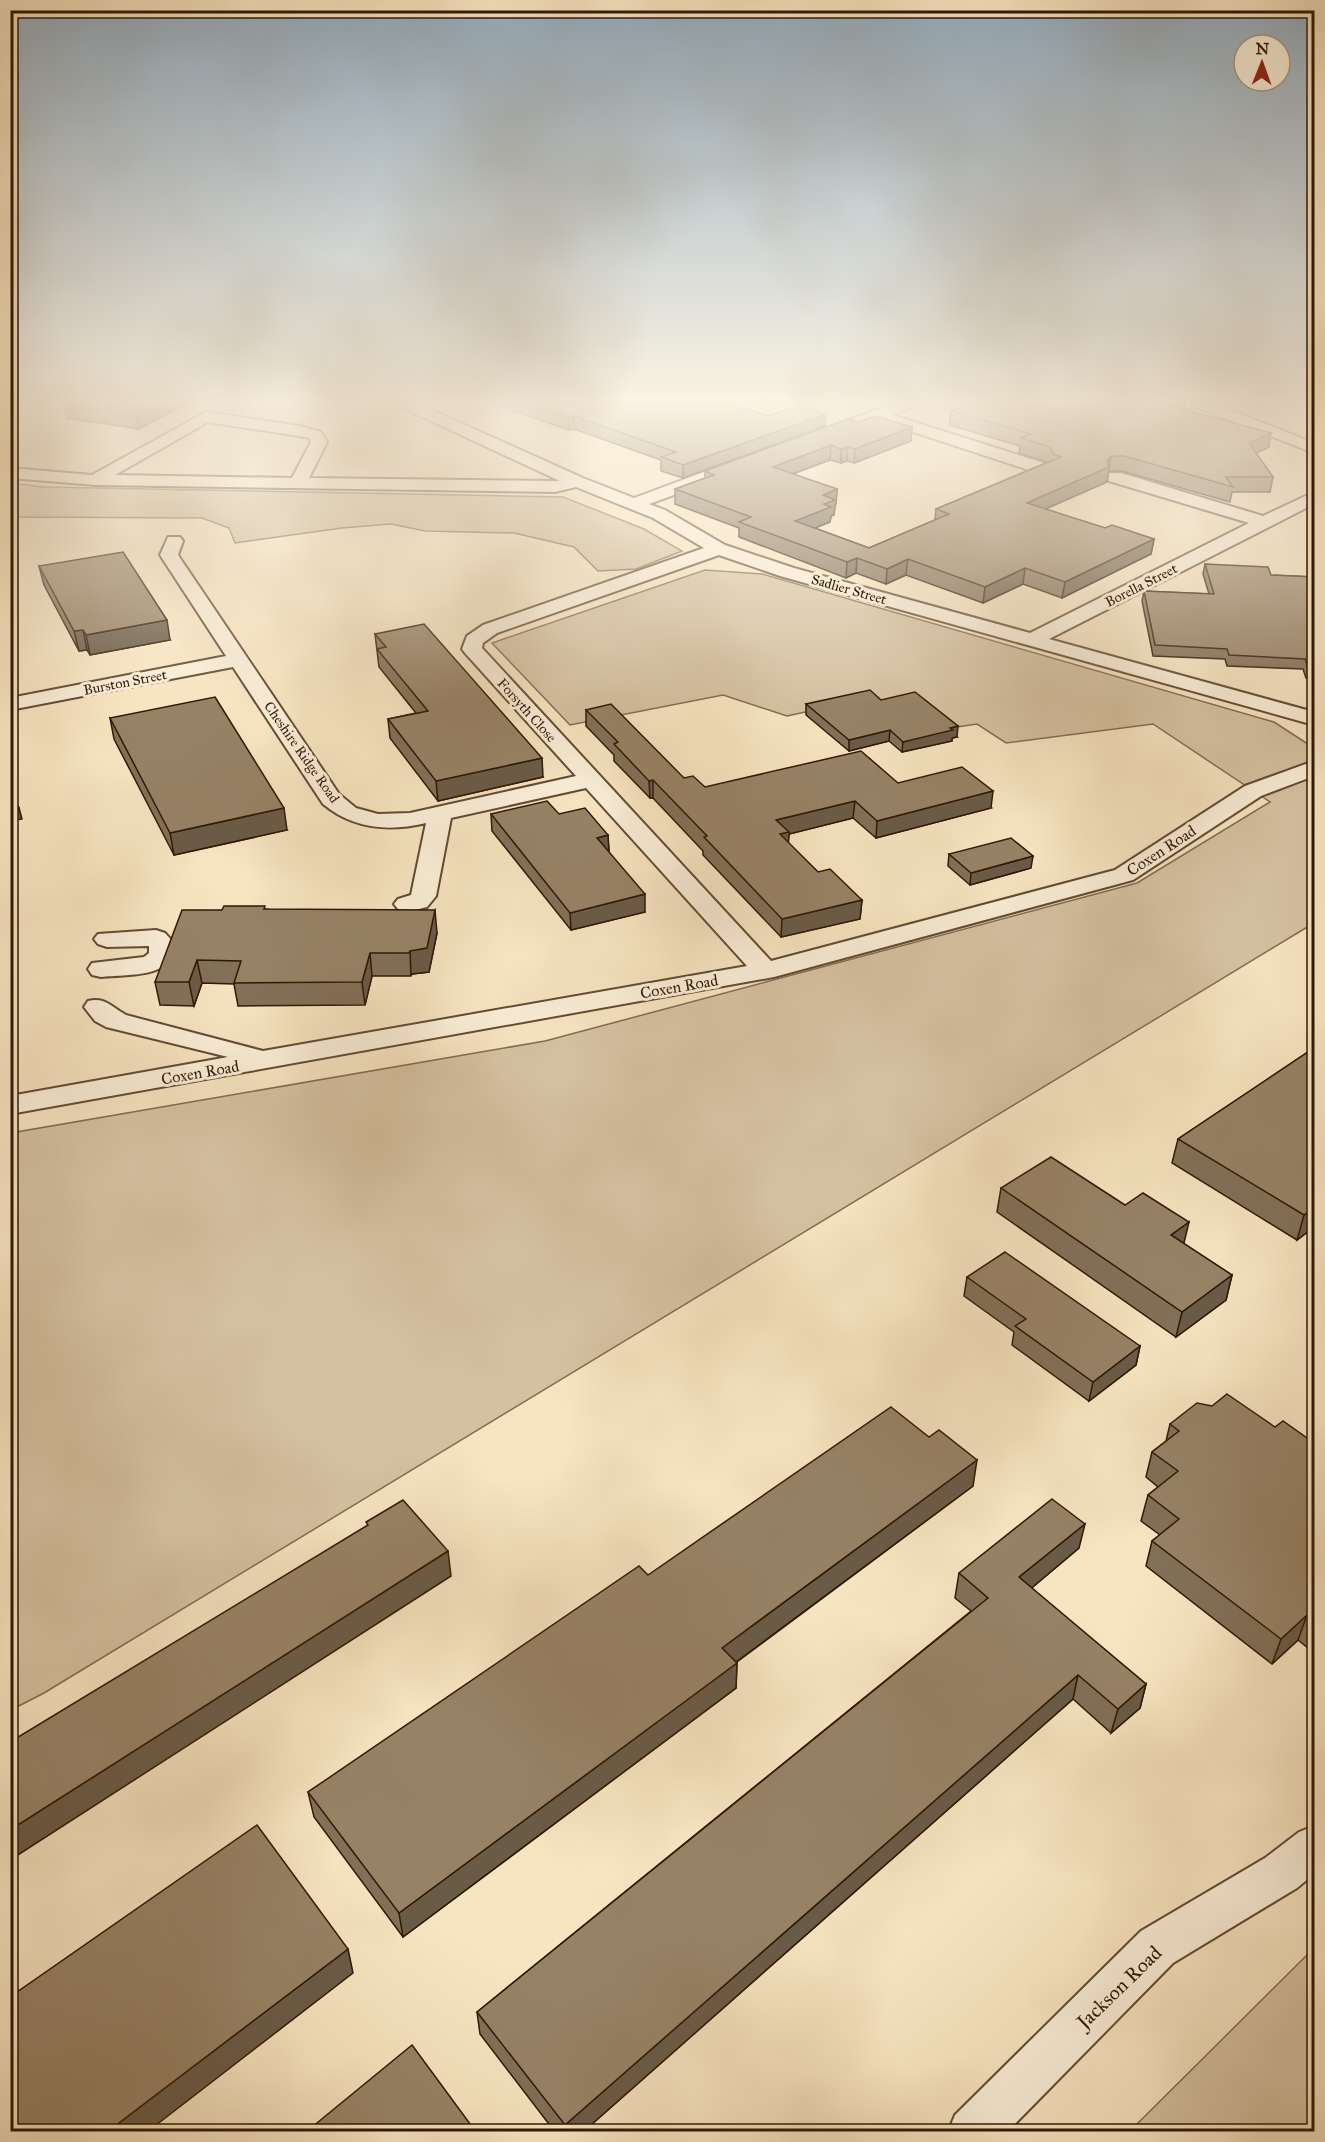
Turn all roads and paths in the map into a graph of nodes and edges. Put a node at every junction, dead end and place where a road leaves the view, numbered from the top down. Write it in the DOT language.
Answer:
graph roads {
  1 [pos="1201,503"];
  2 [pos="1302,503"];
  3 [pos="634,504"];
  4 [pos="1264,522"];
  5 [pos="174,541"];
  6 [pos="719,549"];
  7 [pos="1032,640"];
  8 [pos="239,660"];
  9 [pos="10,704"];
  10 [pos="1314,719"];
  11 [pos="1314,768"];
  12 [pos="590,780"];
  13 [pos="440,814"];
  14 [pos="407,904"];
  15 [pos="107,939"];
  16 [pos="101,969"];
  17 [pos="765,971"];
  18 [pos="98,1007"];
  19 [pos="262,1061"];
  20 [pos="10,1105"];
  21 [pos="1314,1847"];
  22 [pos="972,2132"];
  1 -- 4 [label="lane"];
  2 -- 4 [label="lane, Borella Street"];
  3 -- 6 [label="lane, Sadlier Street"];
  4 -- 7 [label="lane, Borella Street"];
  5 -- 8 [label="lane, Cheshire Ridge Road"];
  6 -- 7 [label="lane, Sadlier Street"];
  6 -- 12 [label="lane, Forsyth Close"];
  7 -- 10 [label="lane, Sadlier Street"];
  8 -- 9 [label="lane, Burston Street"];
  8 -- 13 [label="lane, Cheshire Ridge Road"];
  11 -- 17 [label="lane, Coxen Road"];
  12 -- 13 [label="lane, Cheshire Ridge Road"];
  12 -- 17 [label="lane, Forsyth Close"];
  13 -- 14 [label="lane"];
  15 -- 16 [label="lane"];
  17 -- 19 [label="lane, Coxen Road"];
  18 -- 19 [label="lane"];
  19 -- 20 [label="lane, Coxen Road"];
  21 -- 22 [label="lane, Jackson Road"];
}
